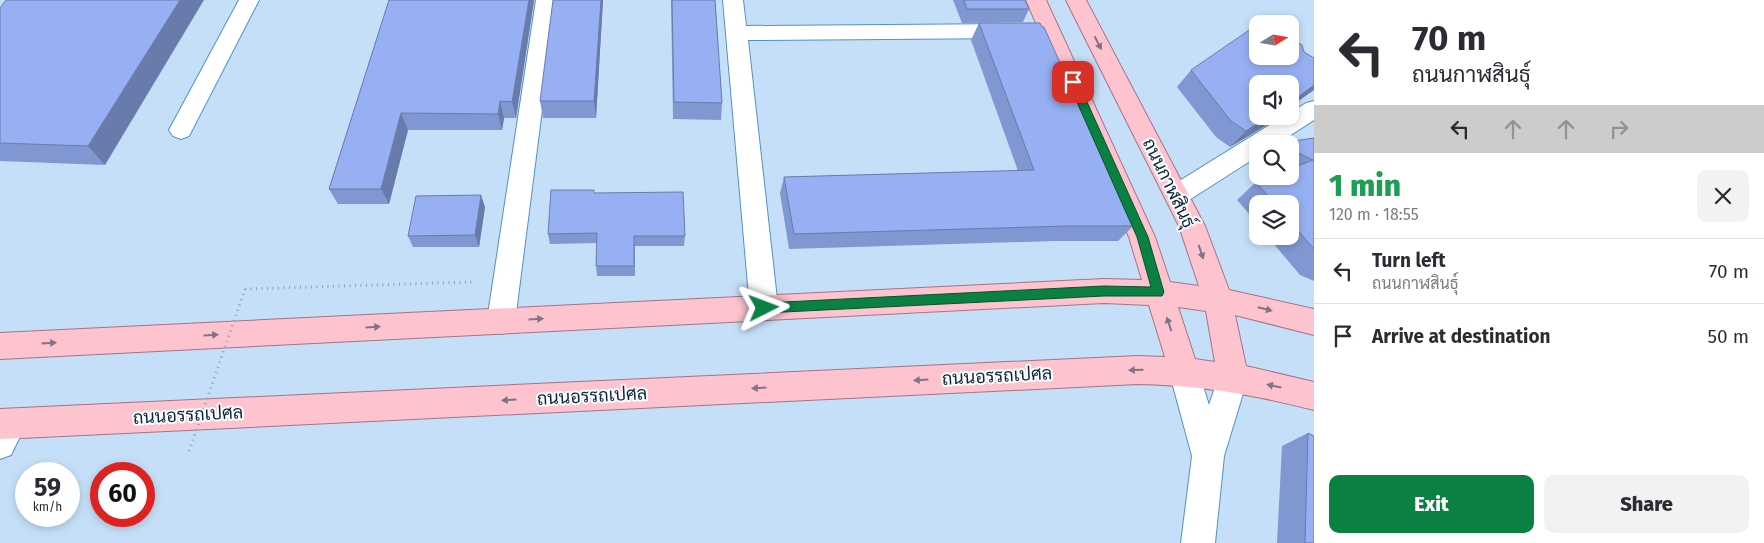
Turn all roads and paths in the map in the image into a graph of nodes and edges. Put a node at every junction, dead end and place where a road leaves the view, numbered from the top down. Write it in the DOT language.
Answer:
graph roads {
  1 [pos="249,0"];
  2 [pos="546,0"];
  3 [pos="733,0"];
  4 [pos="1036,0"];
  5 [pos="1076,0"];
  6 [pos="1050,30"];
  7 [pos="736,33"];
  8 [pos="1314,108"];
  9 [pos="181,130"];
  10 [pos="1272,135"];
  11 [pos="1249,150"];
  12 [pos="1177,196"];
  13 [pos="506,281"];
  14 [pos="1158,292"];
  15 [pos="1218,299"];
  16 [pos="764,308"];
  17 [pos="501,321"];
  18 [pos="1314,322"];
  19 [pos="0,346"];
  20 [pos="1184,370"];
  21 [pos="1233,377"];
  22 [pos="1314,396"];
  23 [pos="4,431"];
  24 [pos="189,451"];
  25 [pos="1208,456"];
  26 [pos="1198,543"];
  1 -- 9 [label="street"];
  2 -- 13 [label="street"];
  3 -- 7 [label="street"];
  4 -- 6 [label="main road"];
  5 -- 12 [label="main road, ถนนกาฬสินธุ์, one-way"];
  6 -- 7 [label="street"];
  6 -- 14 [label="main road"];
  7 -- 16 [label="street"];
  8 -- 10 [label="street"];
  11 -- 12 [label="street"];
  12 -- 15 [label="main road, ถนนกาฬสินธุ์, one-way"];
  13 -- 17 [label="street"];
  13 -- 24 [label="path, bridge"];
  14 -- 15 [label="main road"];
  14 -- 16 [label="main road"];
  20 -- 14 [label="main road, one-way"];
  15 -- 18 [label="main road, one-way"];
  15 -- 21 [label="main road, ถนนกาฬสินธุ์"];
  17 -- 16 [label="main road, one-way"];
  19 -- 17 [label="main road, one-way"];
  20 -- 21 [label="main road, ถนนอรรถเปศล"];
  20 -- 23 [label="main road, ถนนอรรถเปศล, one-way"];
  20 -- 25 [label="street"];
  22 -- 21 [label="main road, ถนนอรรถเปศล, one-way"];
  21 -- 25 [label="street"];
  25 -- 26 [label="street"];
}
